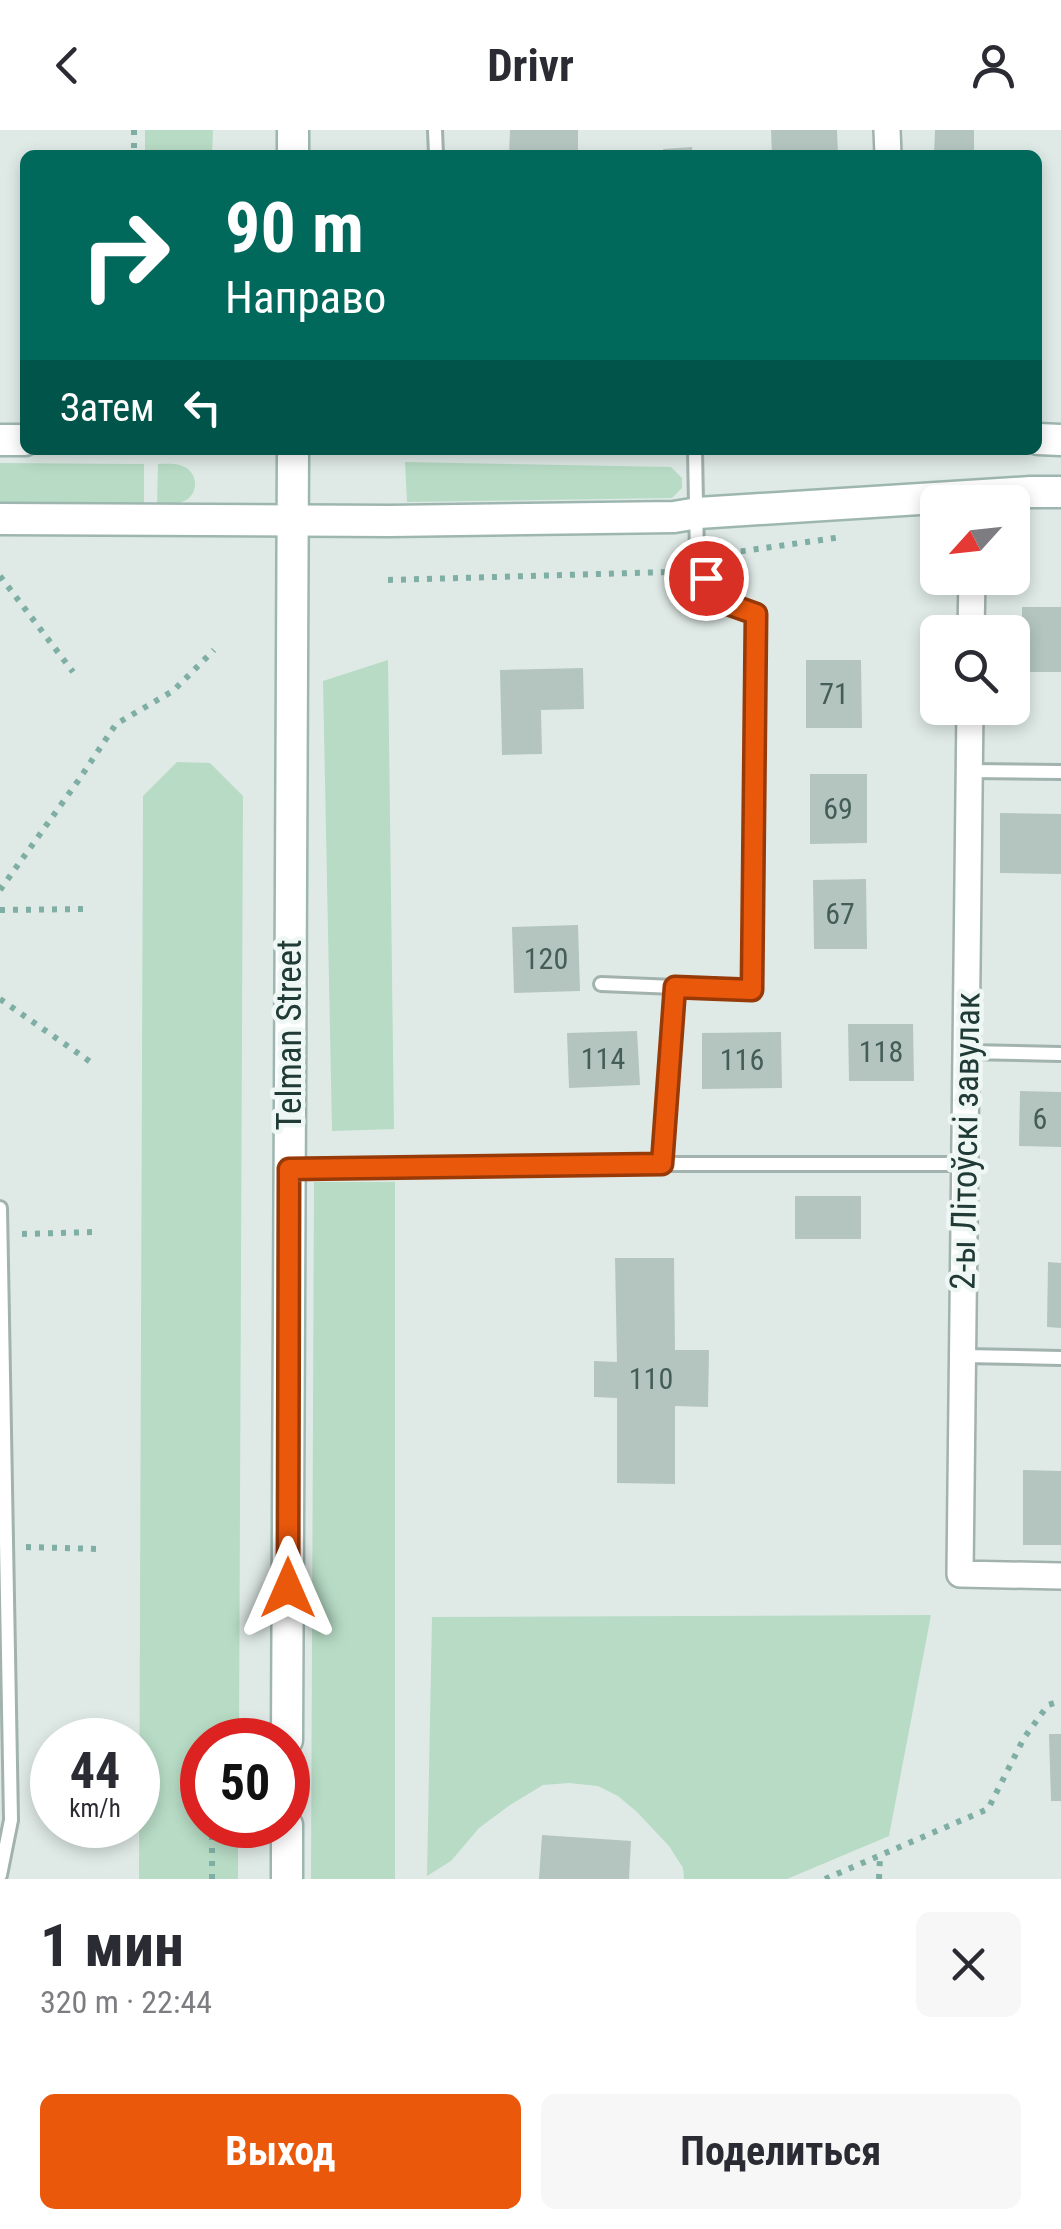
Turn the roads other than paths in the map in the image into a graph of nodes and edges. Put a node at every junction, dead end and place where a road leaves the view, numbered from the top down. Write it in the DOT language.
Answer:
graph roads {
  1 [pos="293,455"];
  2 [pos="695,455"];
  3 [pos="1061,492"];
  4 [pos="1030,494"];
  5 [pos="920,502"];
  6 [pos="698,513"];
  7 [pos="0,518"];
  8 [pos="293,521"];
  9 [pos="970,725"];
  10 [pos="969,771"];
  11 [pos="1061,772"];
  12 [pos="601,984"];
  13 [pos="675,987"];
  14 [pos="966,1052"];
  15 [pos="1061,1054"];
  16 [pos="662,1164"];
  17 [pos="965,1164"];
  18 [pos="289,1169"];
  19 [pos="0,1208"];
  20 [pos="0,1234"];
  21 [pos="963,1356"];
  22 [pos="1061,1358"];
  23 [pos="1061,1576"];
  24 [pos="3,1582"];
  25 [pos="287,1718"];
  26 [pos="287,1848"];
  27 [pos="0,1875"];
  28 [pos="287,1879"];
  1 -- 8 [label="main road, Telman Street"];
  2 -- 6 [label="lane"];
  3 -- 4 [label="main road"];
  5 -- 6 [label="main road"];
  6 -- 8 [label="main road"];
  6 -- 13 [label="lane"];
  7 -- 8 [label="main road"];
  8 -- 18 [label="main road, Telman Street"];
  9 -- 10 [label="street, 2-ы Літоўскі завулак"];
  10 -- 11 [label="lane"];
  10 -- 14 [label="street, 2-ы Літоўскі завулак"];
  12 -- 13 [label="lane"];
  13 -- 16 [label="lane"];
  14 -- 15 [label="lane"];
  14 -- 17 [label="street, 2-ы Літоўскі завулак"];
  16 -- 17 [label="lane"];
  16 -- 18 [label="lane"];
  17 -- 21 [label="street, 2-ы Літоўскі завулак"];
  18 -- 25 [label="main road, Telman Street"];
  19 -- 20 [label="lane"];
  20 -- 24 [label="lane"];
  21 -- 22 [label="lane"];
  21 -- 23 [label="street, 2-ы Літоўскі завулак"];
  24 -- 27 [label="lane"];
  26 -- 28 [label="main road"];
}
